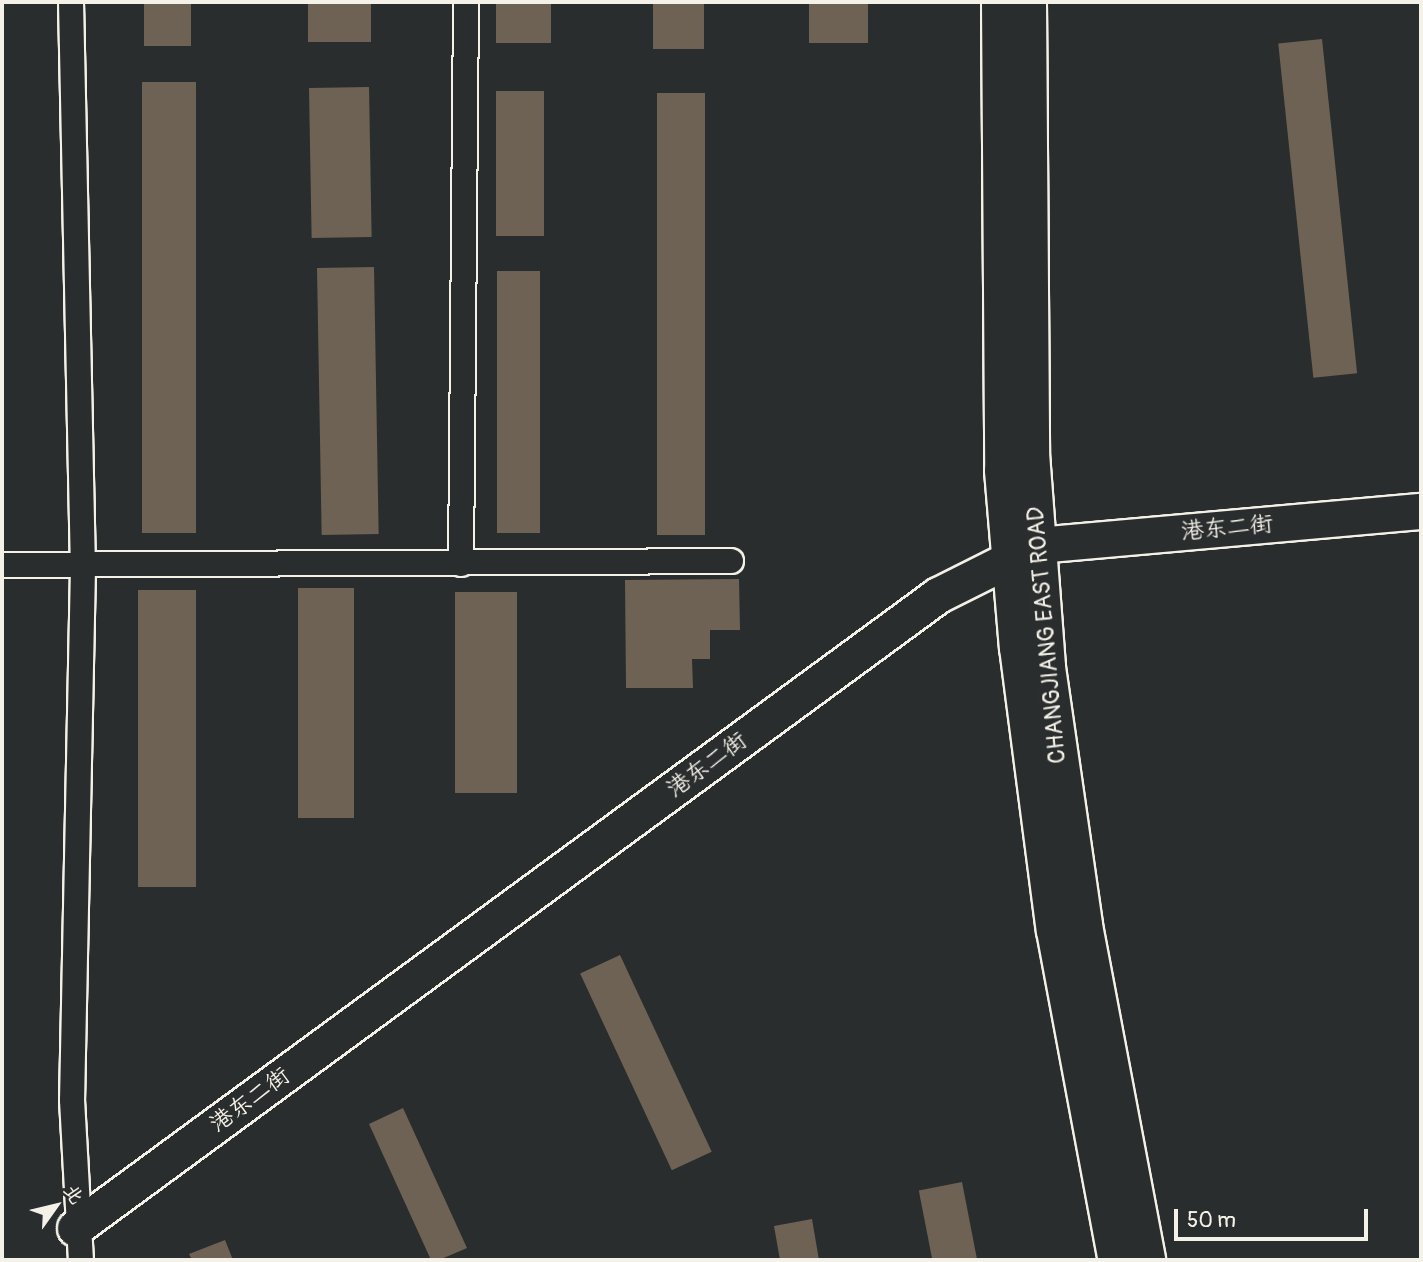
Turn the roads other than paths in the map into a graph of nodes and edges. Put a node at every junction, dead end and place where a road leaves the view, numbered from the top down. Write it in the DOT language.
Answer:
graph roads {
  1 [pos="71,2"];
  2 [pos="466,2"];
  3 [pos="999,2"];
  4 [pos="1028,2"];
  5 [pos="1421,511"];
  6 [pos="1024,552"];
  7 [pos="731,561"];
  8 [pos="461,564"];
  9 [pos="2,565"];
  10 [pos="83,568"];
  11 [pos="78,1244"];
  12 [pos="1116,1260"];
  13 [pos="1147,1260"];
  1 -- 10 [label="street"];
  2 -- 8 [label="street"];
  3 -- 6 [label="main road, CHANGJIANG EAST ROAD"];
  4 -- 6 [label="main road, CHANGJIANG EAST ROAD"];
  5 -- 6 [label="main road, 港东二街"];
  6 -- 11 [label="main road, 港东二街"];
  6 -- 12 [label="main road, CHANGJIANG EAST ROAD"];
  6 -- 13 [label="main road, CHANGJIANG EAST ROAD"];
  7 -- 8 [label="street"];
  8 -- 10 [label="street"];
  9 -- 10 [label="street"];
  10 -- 11 [label="street"];
}
